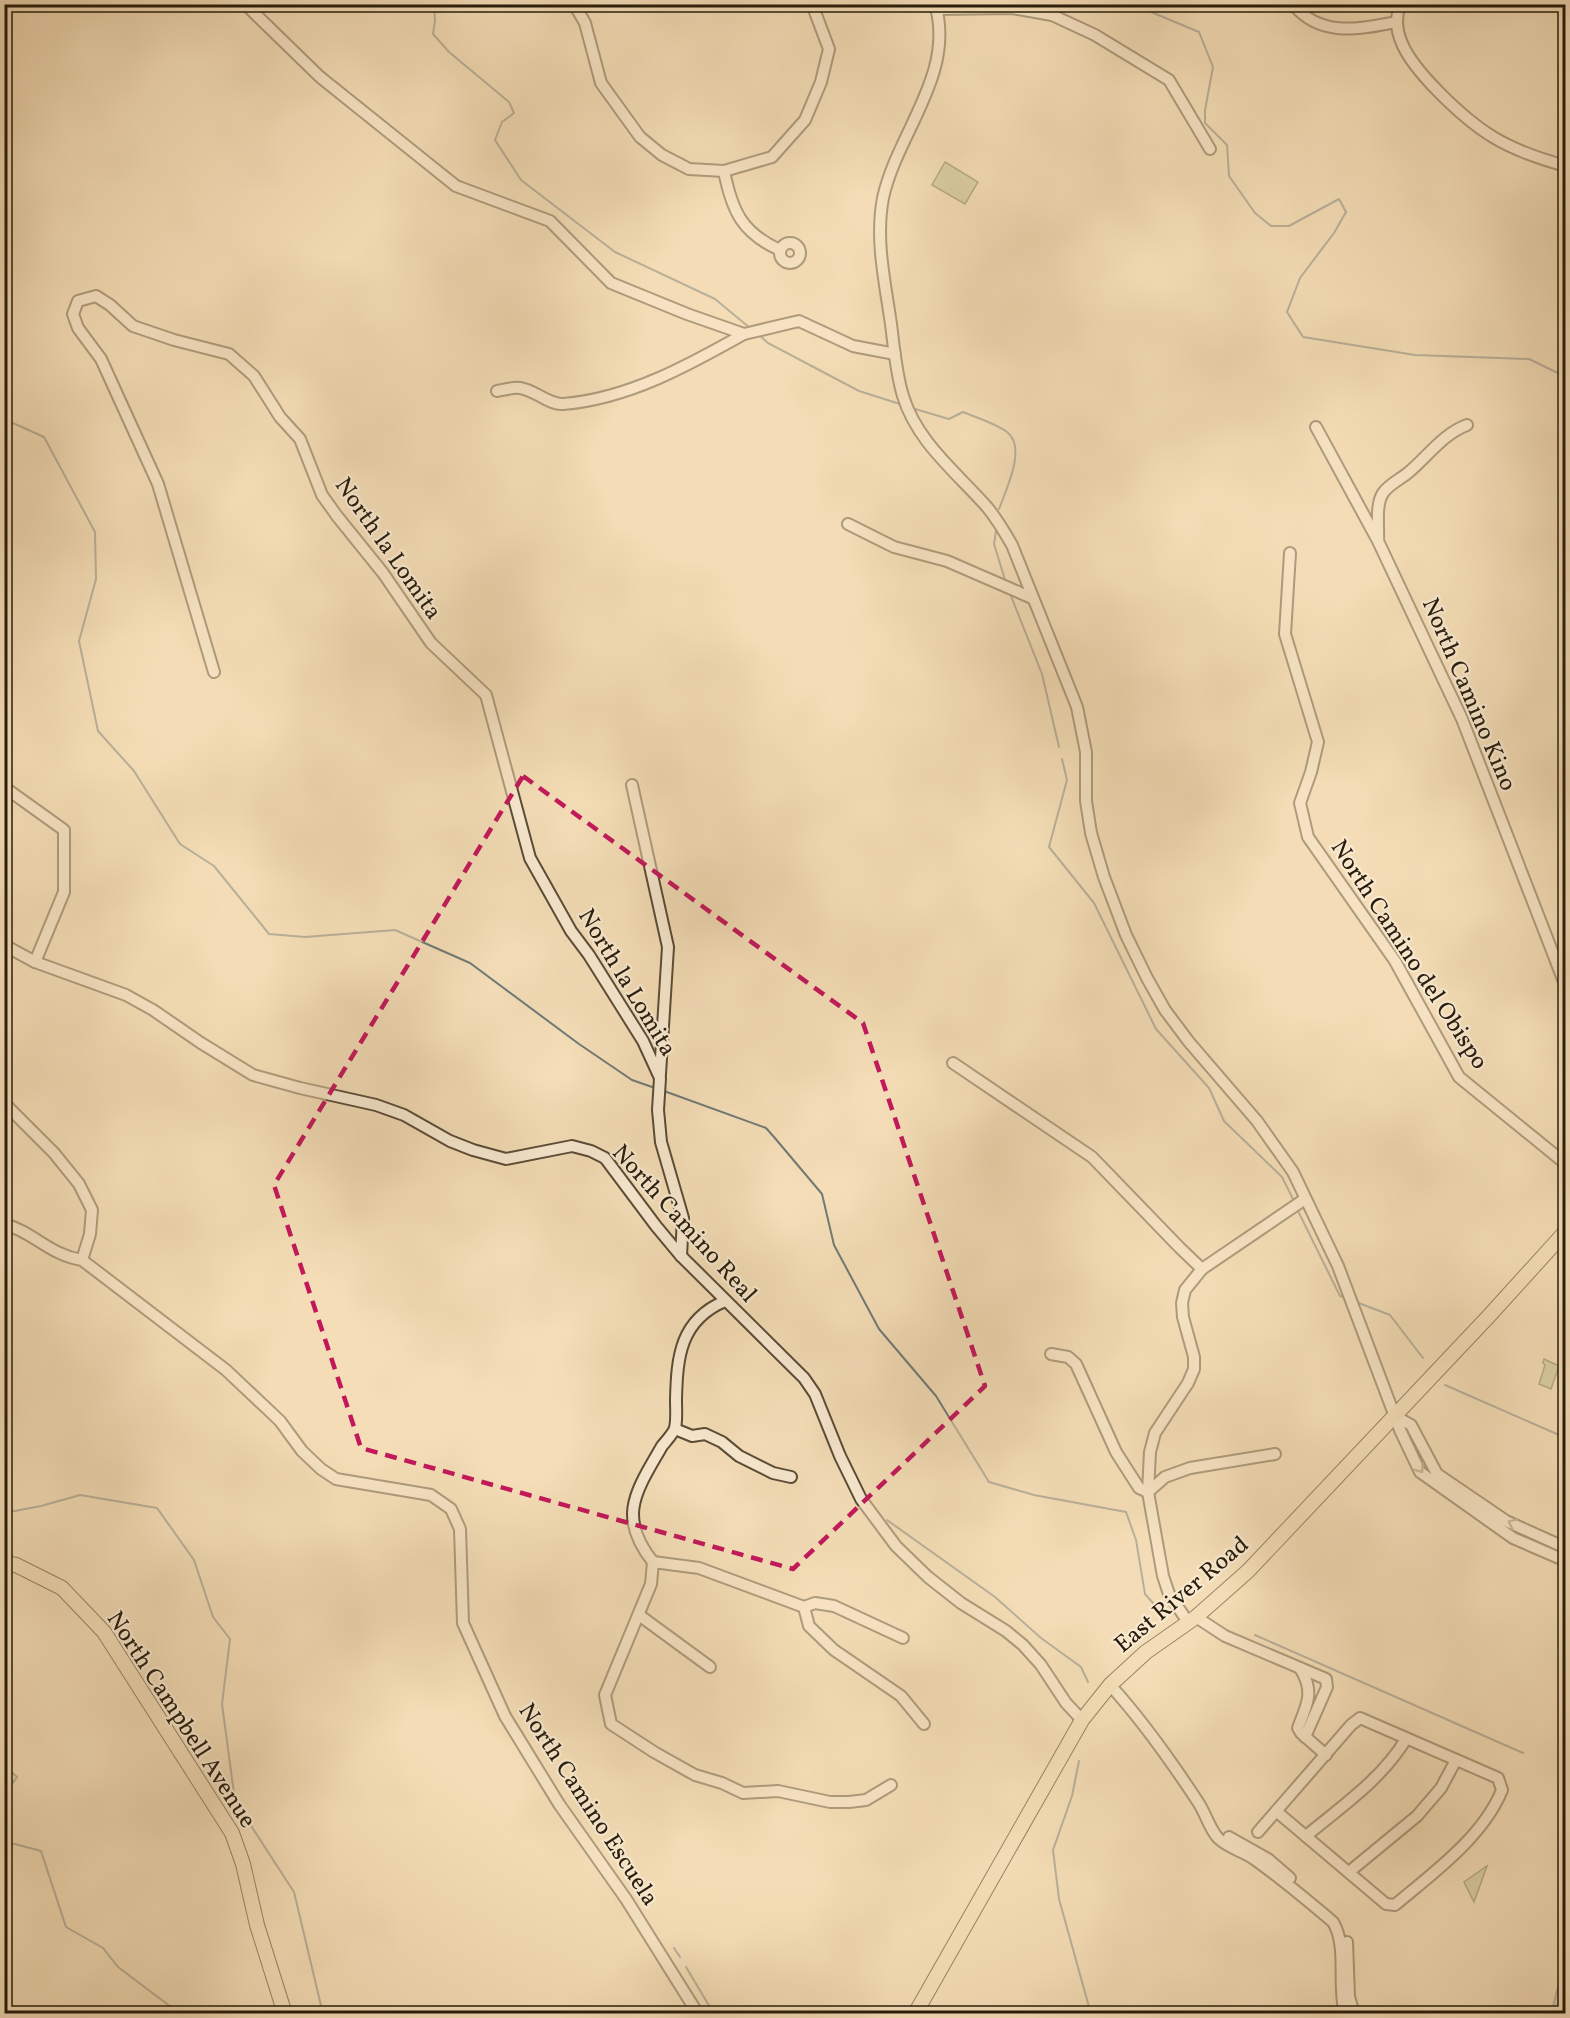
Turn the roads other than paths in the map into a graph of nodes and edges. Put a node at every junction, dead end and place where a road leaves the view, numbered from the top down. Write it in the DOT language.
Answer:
graph roads {
  1 [pos="245,4"];
  2 [pos="574,4"];
  3 [pos="812,4"];
  4 [pos="1293,4"];
  5 [pos="1400,4"];
  6 [pos="935,7"];
  7 [pos="1396,22"];
  8 [pos="1210,149"];
  9 [pos="1566,166"];
  10 [pos="724,171"];
  11 [pos="780,250"];
  12 [pos="744,334"];
  13 [pos="895,354"];
  14 [pos="497,391"];
  15 [pos="1467,425"];
  16 [pos="1316,427"];
  17 [pos="848,524"];
  18 [pos="1378,540"];
  19 [pos="1290,553"];
  20 [pos="1032,598"];
  21 [pos="214,672"];
  22 [pos="632,785"];
  23 [pos="4,787"];
  24 [pos="4,945"];
  25 [pos="35,962"];
  26 [pos="1566,987"];
  27 [pos="953,1063"];
  28 [pos="660,1078"];
  29 [pos="4,1103"];
  30 [pos="1566,1164"];
  31 [pos="1305,1198"];
  32 [pos="4,1224"];
  33 [pos="1566,1231"];
  34 [pos="681,1256"];
  35 [pos="82,1260"];
  36 [pos="1202,1269"];
  37 [pos="725,1301"];
  38 [pos="1050,1354"];
  39 [pos="1395,1416"];
  40 [pos="675,1429"];
  41 [pos="1275,1454"];
  42 [pos="791,1477"];
  43 [pos="1148,1492"];
  44 [pos="1566,1548"];
  45 [pos="1566,1561"];
  46 [pos="653,1562"];
  47 [pos="4,1563"];
  48 [pos="804,1607"];
  49 [pos="639,1615"];
  50 [pos="1192,1619"];
  51 [pos="903,1638"];
  52 [pos="710,1667"];
  53 [pos="1300,1667"];
  54 [pos="1110,1685"];
  55 [pos="1082,1720"];
  56 [pos="924,1724"];
  57 [pos="1305,1737"];
  58 [pos="1406,1739"];
  59 [pos="1326,1755"];
  60 [pos="1456,1760"];
  61 [pos="891,1785"];
  62 [pos="1276,1811"];
  63 [pos="1207,1817"];
  64 [pos="1258,1832"];
  65 [pos="1306,1836"];
  66 [pos="1349,1872"];
  67 [pos="285,2013"];
  68 [pos="698,2013"];
  69 [pos="915,2013"];
  70 [pos="1345,2013"];
  71 [pos="1354,2013"];
  1 -- 12 [label="street"];
  2 -- 10 [label="street"];
  3 -- 10 [label="street"];
  4 -- 7 [label="street"];
  5 -- 7 [label="street"];
  6 -- 8 [label="street"];
  6 -- 13 [label="street"];
  7 -- 9 [label="street"];
  10 -- 11 [label="street"];
  12 -- 13 [label="street"];
  12 -- 14 [label="street"];
  13 -- 20 [label="street"];
  15 -- 18 [label="street"];
  16 -- 18 [label="street, North Camino Kino"];
  17 -- 20 [label="street"];
  18 -- 26 [label="street, North Camino Kino"];
  19 -- 30 [label="street, North Camino del Obispo"];
  20 -- 31 [label="street"];
  21 -- 28 [label="street, North la Lomita"];
  22 -- 28 [label="street"];
  23 -- 25 [label="street"];
  24 -- 25 [label="street, North Camino Real"];
  25 -- 34 [label="street, North Camino Real"];
  27 -- 36 [label="street"];
  28 -- 34 [label="street, North la Lomita"];
  29 -- 35 [label="street"];
  31 -- 36 [label="street"];
  31 -- 39 [label="street"];
  32 -- 35 [label="street, North Camino Escuela"];
  33 -- 39 [label="main road, East River Road"];
  34 -- 37 [label="street, North Camino Real"];
  35 -- 68 [label="street, North Camino Escuela"];
  36 -- 43 [label="street"];
  37 -- 40 [label="street"];
  37 -- 55 [label="street, North Camino Real"];
  38 -- 43 [label="street"];
  44 -- 39 [label="street, one-way"];
  39 -- 45 [label="street, one-way"];
  39 -- 50 [label="main road, East River Road"];
  40 -- 42 [label="street"];
  40 -- 46 [label="street"];
  41 -- 43 [label="street"];
  43 -- 50 [label="street"];
  46 -- 48 [label="street"];
  46 -- 49 [label="street"];
  47 -- 67 [label="main road, North Campbell Avenue"];
  48 -- 51 [label="street"];
  48 -- 56 [label="street"];
  49 -- 52 [label="street"];
  49 -- 61 [label="street"];
  50 -- 53 [label="street"];
  50 -- 54 [label="main road, East River Road"];
  53 -- 57 [label="street"];
  53 -- 57 [label="street"];
  54 -- 55 [label="main road, East River Road"];
  54 -- 63 [label="street"];
  55 -- 69 [label="main road, East River Road"];
  57 -- 59 [label="street"];
  58 -- 59 [label="street"];
  58 -- 60 [label="street"];
  58 -- 65 [label="street"];
  59 -- 62 [label="street"];
  60 -- 66 [label="street"];
  60 -- 66 [label="street"];
  62 -- 64 [label="street"];
  62 -- 65 [label="street"];
  63 -- 70 [label="street"];
  63 -- 71 [label="street"];
  65 -- 66 [label="street"];
}
